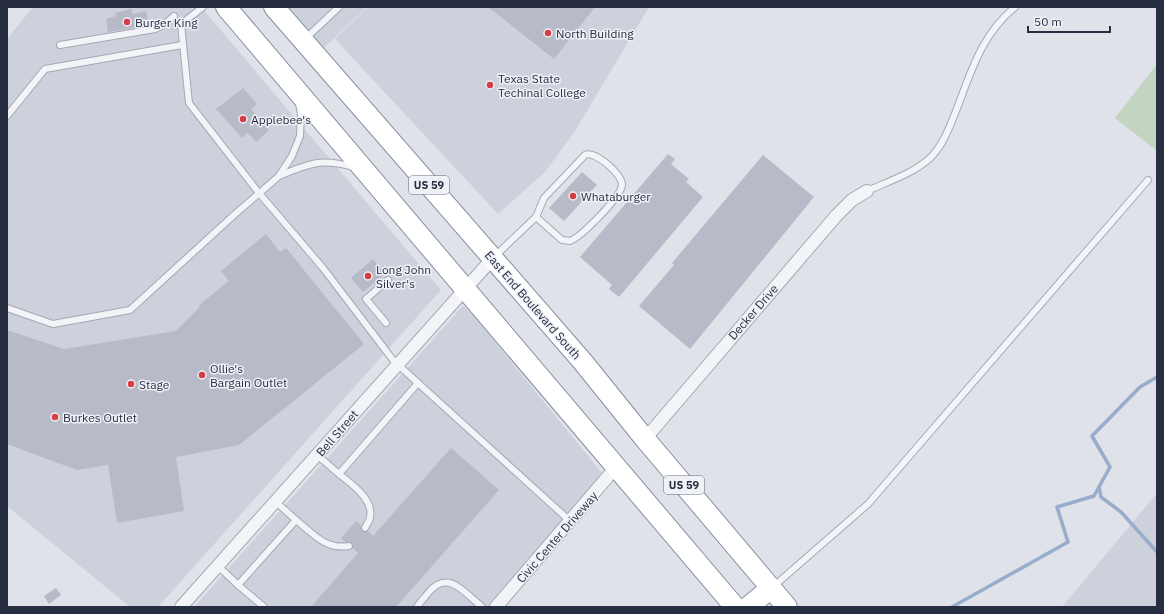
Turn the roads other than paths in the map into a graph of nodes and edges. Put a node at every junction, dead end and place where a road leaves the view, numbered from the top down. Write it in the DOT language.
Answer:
graph roads {
  1 [pos="203,7"];
  2 [pos="226,7"];
  3 [pos="275,7"];
  4 [pos="339,7"];
  5 [pos="1015,7"];
  6 [pos="174,16"];
  7 [pos="303,41"];
  8 [pos="60,45"];
  9 [pos="182,45"];
  10 [pos="298,92"];
  11 [pos="7,116"];
  12 [pos="364,170"];
  13 [pos="279,176"];
  14 [pos="1148,180"];
  15 [pos="867,191"];
  16 [pos="259,193"];
  17 [pos="536,216"];
  18 [pos="493,258"];
  19 [pos="388,280"];
  20 [pos="465,289"];
  21 [pos="7,308"];
  22 [pos="386,323"];
  23 [pos="398,364"];
  24 [pos="418,383"];
  25 [pos="645,439"];
  26 [pos="317,455"];
  27 [pos="617,466"];
  28 [pos="339,474"];
  29 [pos="276,502"];
  30 [pos="296,520"];
  31 [pos="570,521"];
  32 [pos="365,528"];
  33 [pos="349,546"];
  34 [pos="218,566"];
  35 [pos="238,584"];
  36 [pos="771,588"];
  37 [pos="181,607"];
  38 [pos="264,607"];
  39 [pos="417,607"];
  40 [pos="482,607"];
  41 [pos="496,607"];
  42 [pos="735,607"];
  43 [pos="748,607"];
  44 [pos="787,607"];
  1 -- 9 [label="lane"];
  2 -- 10 [label="highway"];
  3 -- 7 [label="highway, East End Boulevard South / US 59"];
  4 -- 7 [label="lane"];
  5 -- 15 [label="lane"];
  6 -- 8 [label="lane"];
  7 -- 18 [label="highway, East End Boulevard South / US 59"];
  9 -- 11 [label="lane"];
  9 -- 16 [label="lane"];
  10 -- 12 [label="highway"];
  10 -- 13 [label="lane"];
  12 -- 13 [label="lane"];
  12 -- 20 [label="highway"];
  13 -- 16 [label="lane"];
  14 -- 36 [label="lane"];
  15 -- 25 [label="street, Decker Drive"];
  16 -- 21 [label="lane"];
  16 -- 23 [label="lane"];
  17 -- 17 [label="lane"];
  17 -- 18 [label="lane"];
  18 -- 20 [label="street, Bell Street"];
  18 -- 25 [label="highway, East End Boulevard South / US 59"];
  19 -- 22 [label="lane"];
  20 -- 23 [label="street, Bell Street"];
  20 -- 27 [label="highway"];
  23 -- 24 [label="lane"];
  23 -- 26 [label="street, Bell Street"];
  24 -- 28 [label="lane"];
  24 -- 31 [label="lane"];
  25 -- 36 [label="highway, East End Boulevard South / US 59"];
  26 -- 28 [label="lane"];
  26 -- 29 [label="street, Bell Street"];
  27 -- 31 [label="street, Civic Center Driveway"];
  27 -- 42 [label="highway"];
  28 -- 32 [label="lane"];
  29 -- 30 [label="lane"];
  29 -- 34 [label="street, Bell Street"];
  30 -- 33 [label="lane"];
  30 -- 35 [label="lane"];
  31 -- 41 [label="street, Civic Center Driveway"];
  34 -- 35 [label="lane"];
  34 -- 37 [label="street, Bell Street"];
  35 -- 38 [label="lane"];
  36 -- 43 [label="highway"];
  36 -- 44 [label="highway, East End Boulevard South / US 59"];
  39 -- 40 [label="lane"];
}
